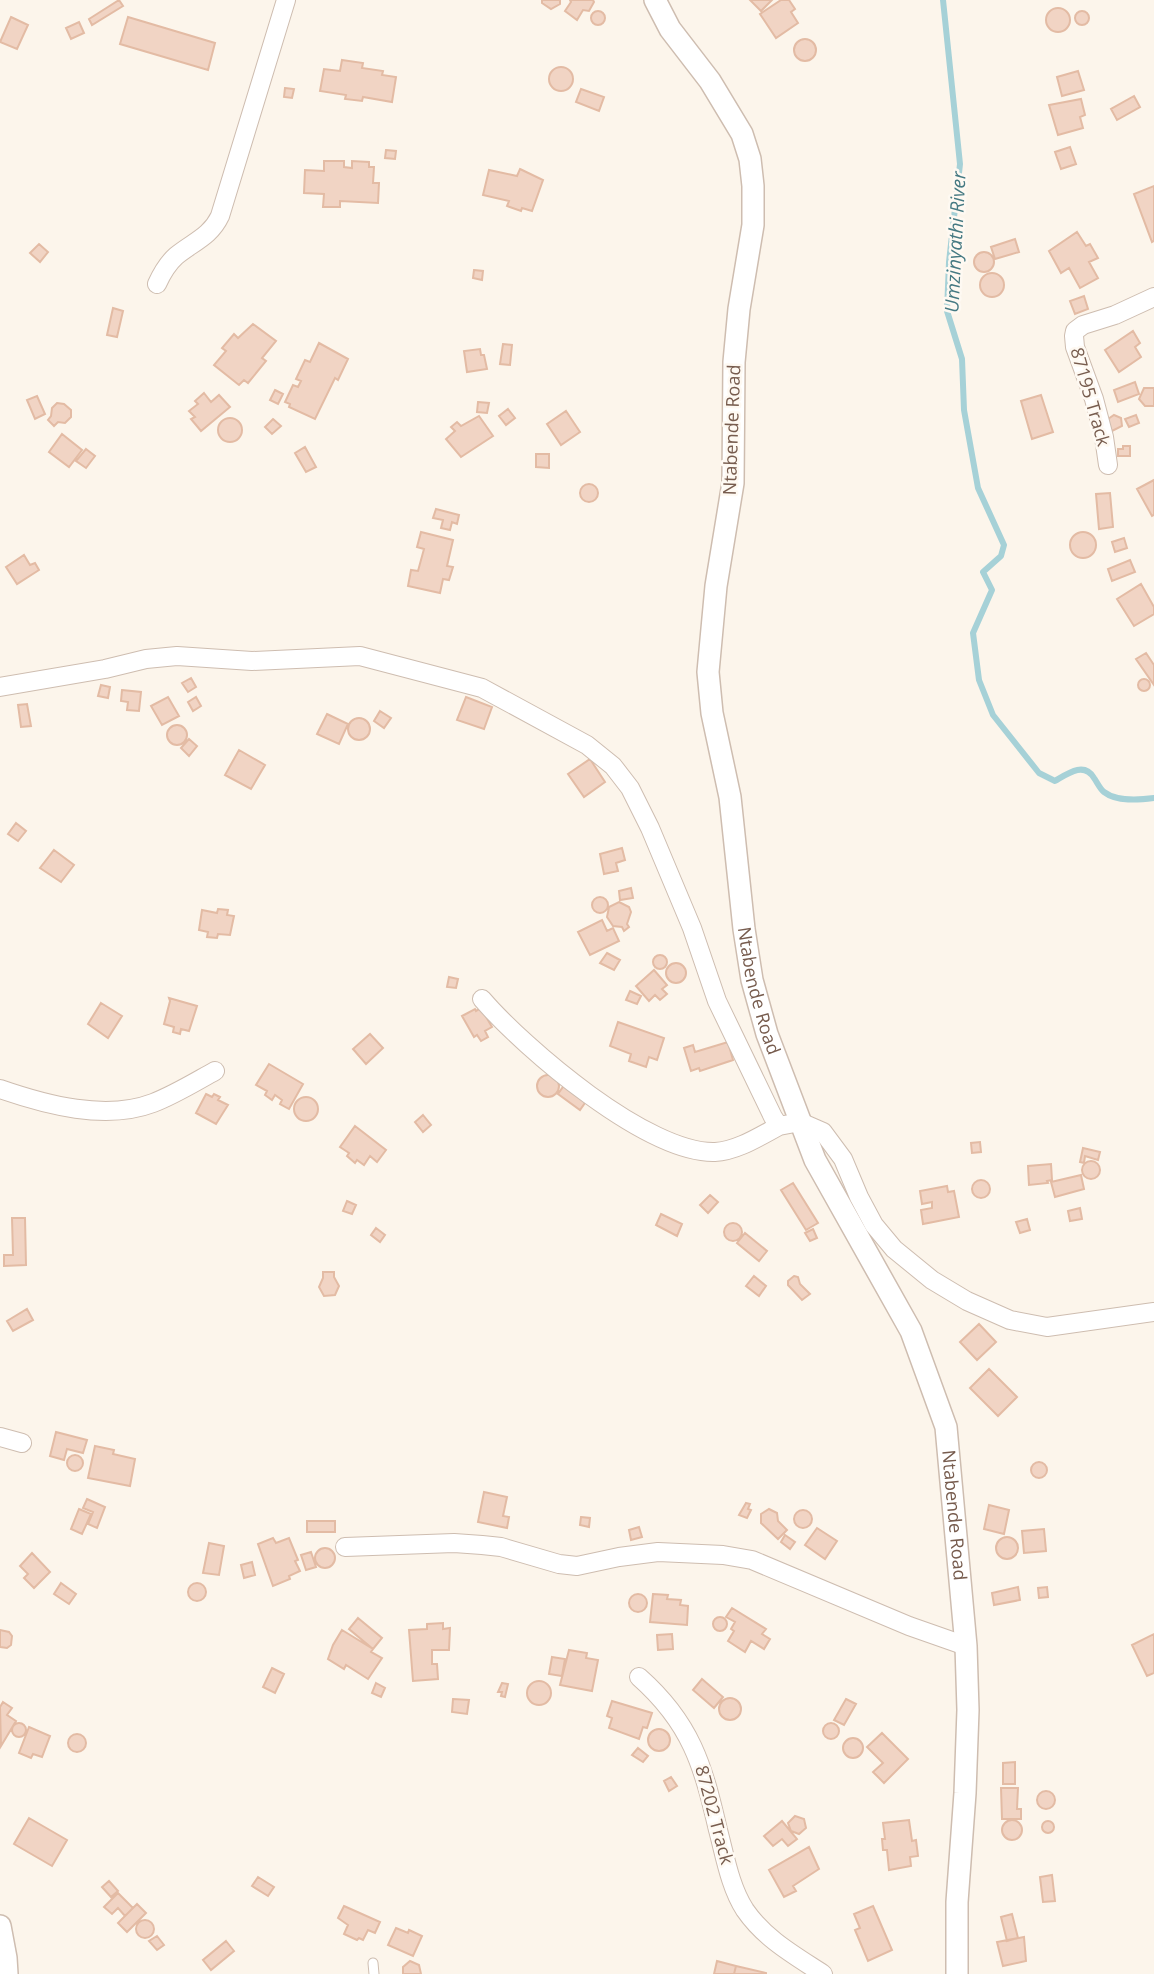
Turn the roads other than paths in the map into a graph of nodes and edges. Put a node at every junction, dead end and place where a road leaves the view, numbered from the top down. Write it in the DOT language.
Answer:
graph roads {
  1 [pos="286,0"];
  2 [pos="655,0"];
  3 [pos="157,284"];
  4 [pos="1154,297"];
  5 [pos="1108,465"];
  6 [pos="0,687"];
  7 [pos="482,999"];
  8 [pos="215,1071"];
  9 [pos="0,1090"];
  10 [pos="790,1124"];
  11 [pos="1154,1312"];
  12 [pos="0,1437"];
  13 [pos="22,1443"];
  14 [pos="345,1547"];
  15 [pos="966,1646"];
  16 [pos="639,1677"];
  17 [pos="0,1926"];
  18 [pos="373,1963"];
  19 [pos="10,1972"];
  20 [pos="374,1974"];
  21 [pos="823,1974"];
  22 [pos="957,1974"];
  1 -- 3 [label="street"];
  2 -- 10 [label="street, Ntabende Road"];
  4 -- 5 [label="street, 87195 Track"];
  6 -- 10 [label="street"];
  7 -- 10 [label="street"];
  8 -- 9 [label="street"];
  10 -- 11 [label="street"];
  10 -- 15 [label="street, Ntabende Road"];
  12 -- 13 [label="street"];
  14 -- 15 [label="street"];
  15 -- 22 [label="street, Ntabende Road"];
  16 -- 21 [label="street, 87202 Track"];
  17 -- 19 [label="street"];
  18 -- 20 [label="lane"];
}
